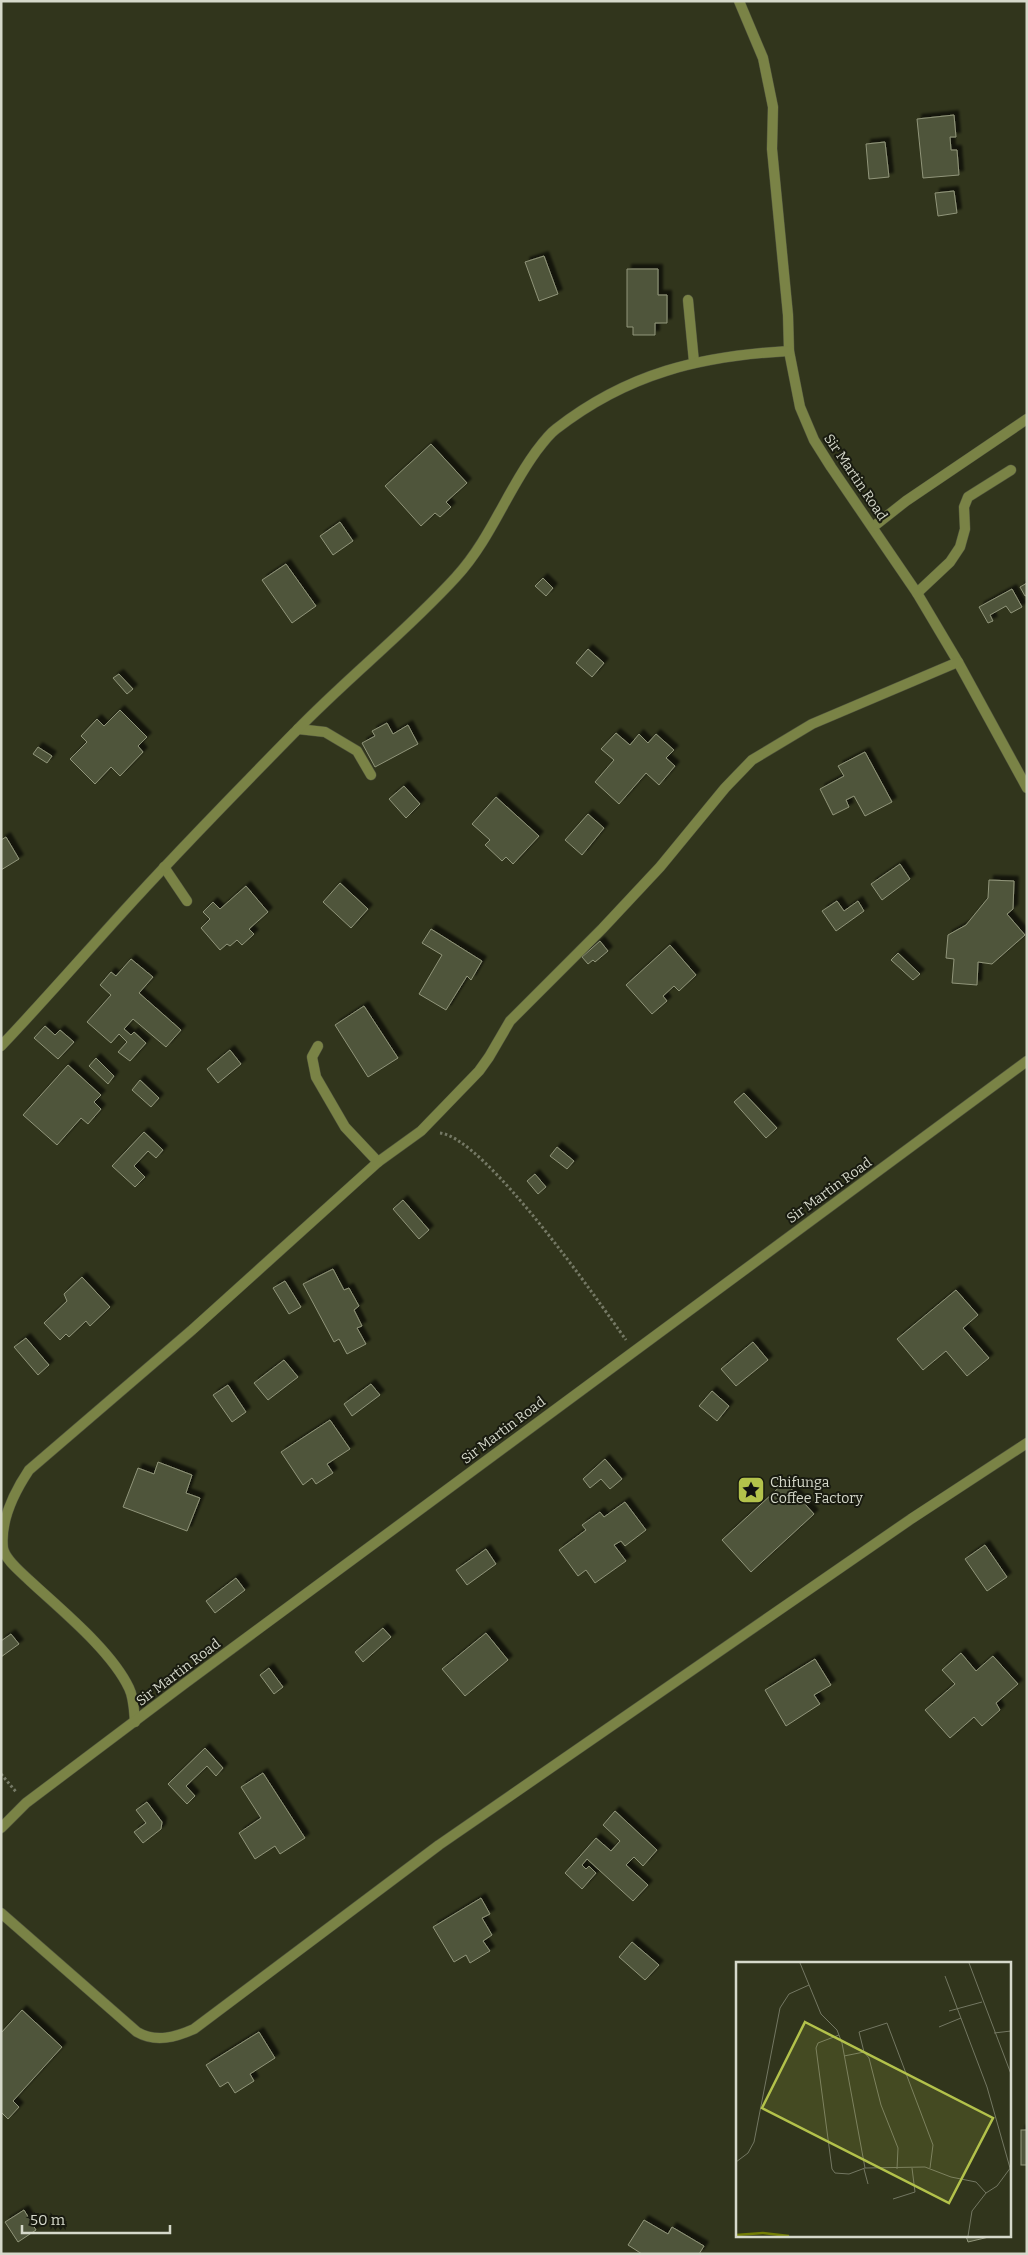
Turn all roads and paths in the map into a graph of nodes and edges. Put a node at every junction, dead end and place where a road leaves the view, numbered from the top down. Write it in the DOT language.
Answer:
graph roads {
  1 [pos="739,1"];
  2 [pos="688,300"];
  3 [pos="789,351"];
  4 [pos="694,362"];
  5 [pos="1027,419"];
  6 [pos="1011,470"];
  7 [pos="873,527"];
  8 [pos="917,593"];
  9 [pos="958,662"];
  10 [pos="298,729"];
  11 [pos="371,775"];
  12 [pos="1027,788"];
  13 [pos="164,867"];
  14 [pos="187,901"];
  15 [pos="1,1046"];
  16 [pos="318,1046"];
  17 [pos="1027,1061"];
  18 [pos="422,1131"];
  19 [pos="378,1162"];
  20 [pos="633,1350"];
  21 [pos="1027,1443"];
  22 [pos="2,1549"];
  23 [pos="135,1722"];
  24 [pos="1,1774"];
  25 [pos="26,1804"];
  26 [pos="1,1828"];
  27 [pos="1,1913"];
  1 -- 3 [label="street, Sir Martin Road"];
  2 -- 4 [label="street"];
  3 -- 4 [label="street"];
  3 -- 7 [label="street, Sir Martin Road"];
  4 -- 10 [label="street"];
  5 -- 7 [label="street"];
  6 -- 8 [label="street"];
  7 -- 8 [label="street, Sir Martin Road"];
  8 -- 9 [label="street, Sir Martin Road"];
  9 -- 12 [label="street, Sir Martin Road"];
  9 -- 18 [label="street"];
  10 -- 11 [label="street"];
  10 -- 13 [label="street"];
  13 -- 14 [label="street"];
  13 -- 15 [label="street"];
  16 -- 19 [label="street"];
  17 -- 20 [label="street, Sir Martin Road"];
  18 -- 19 [label="street"];
  18 -- 20 [label="path"];
  19 -- 22 [label="street"];
  20 -- 23 [label="street, Sir Martin Road"];
  21 -- 27 [label="street"];
  22 -- 23 [label="street"];
  23 -- 25 [label="street, Sir Martin Road"];
  24 -- 25 [label="path"];
  25 -- 26 [label="street, Sir Martin Road"];
}
